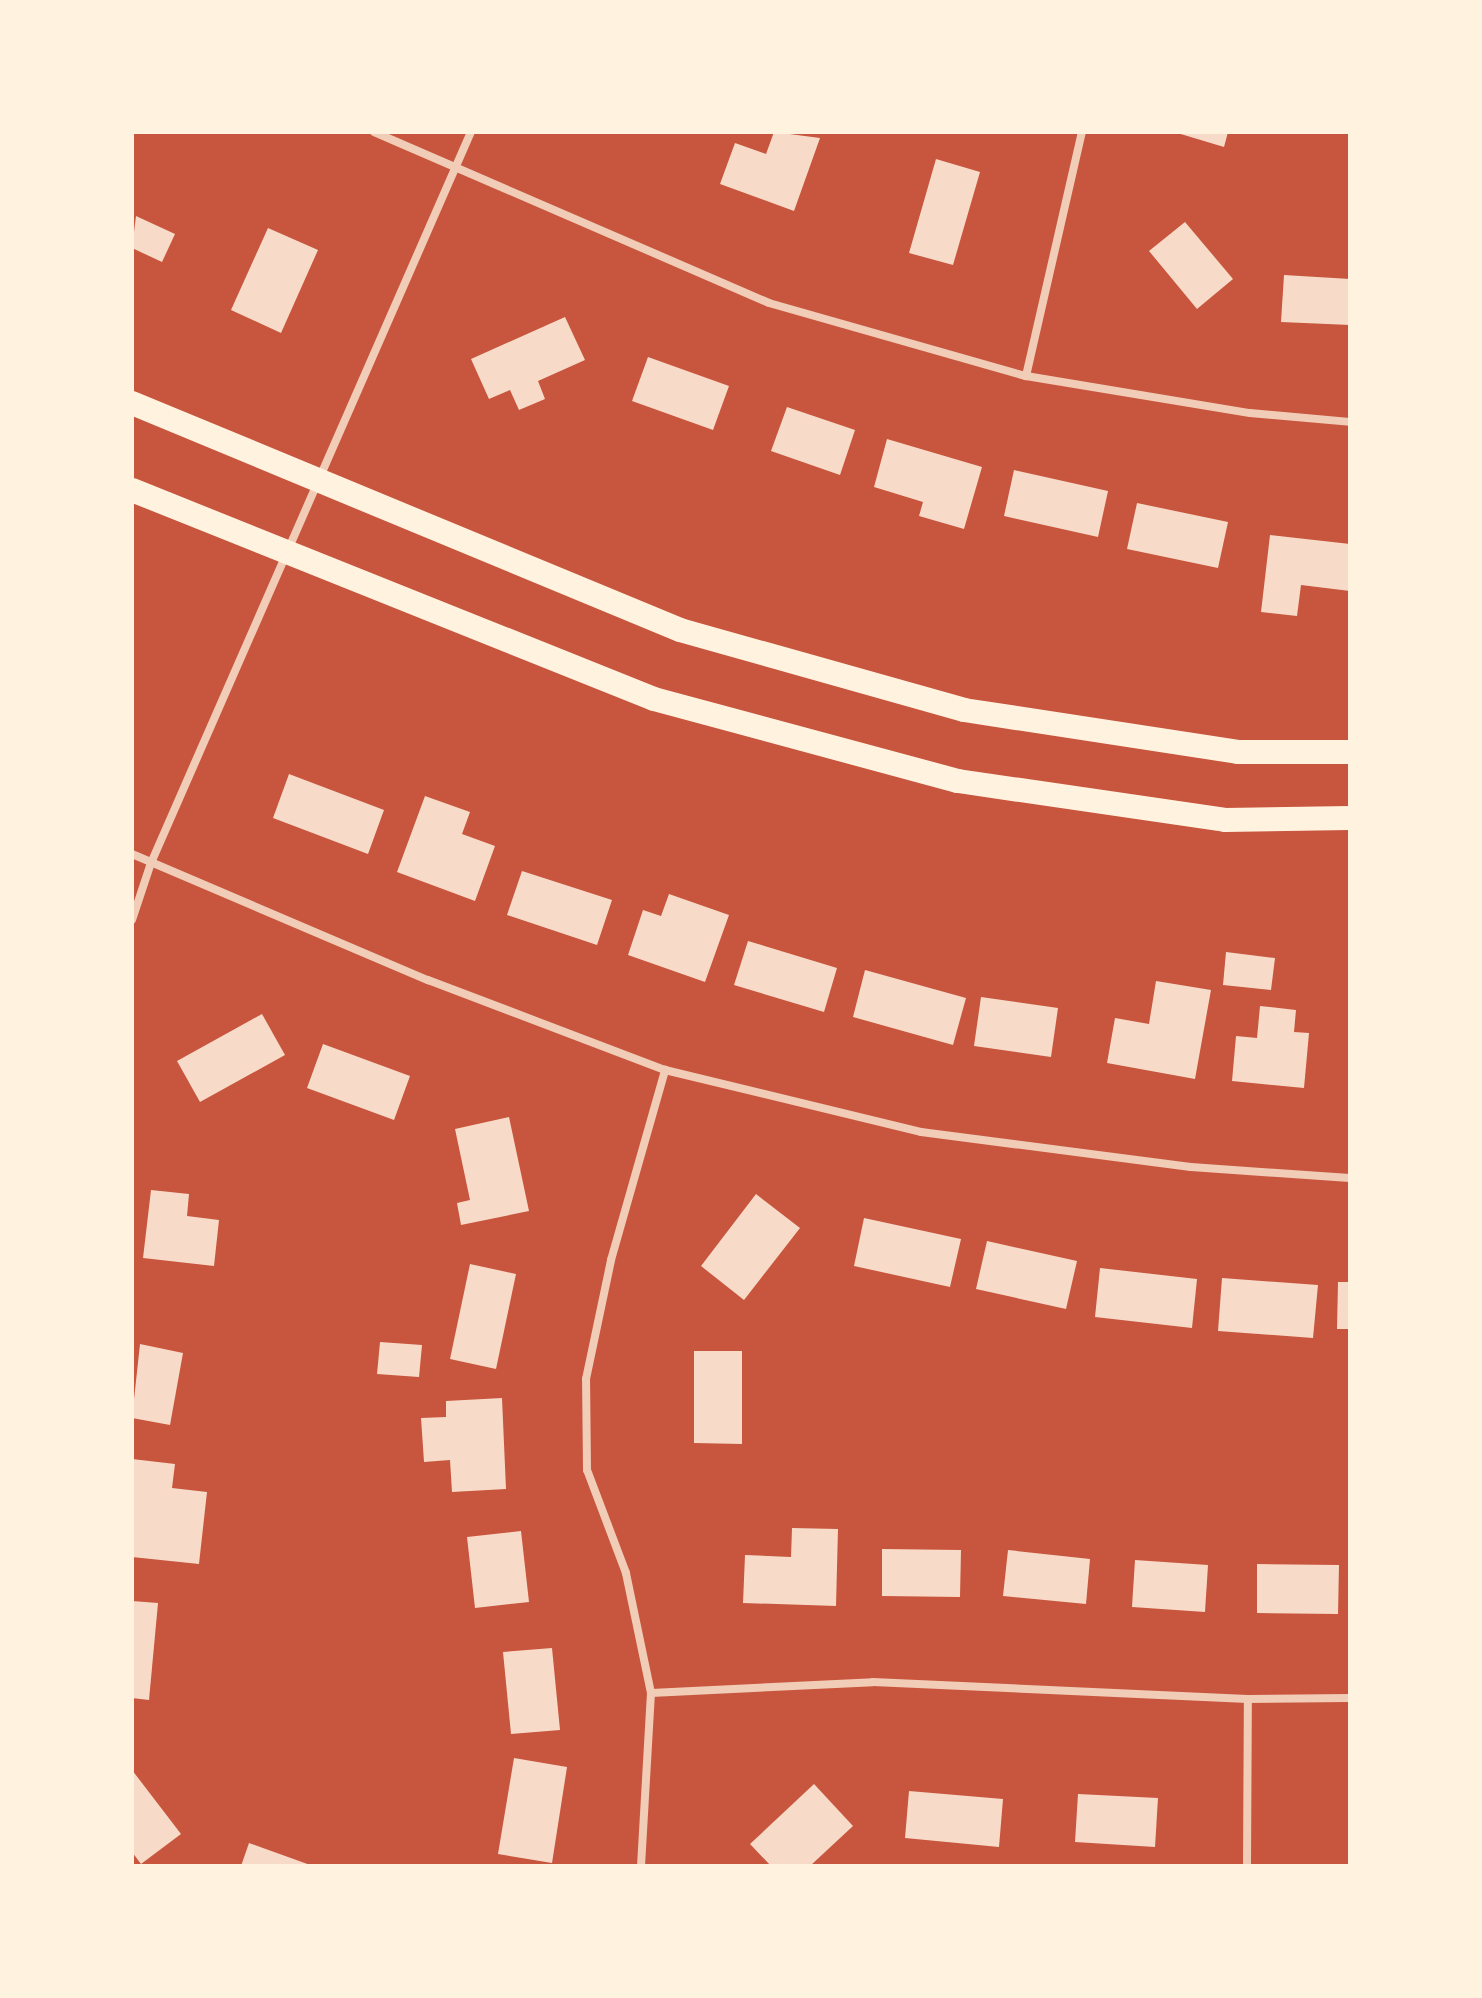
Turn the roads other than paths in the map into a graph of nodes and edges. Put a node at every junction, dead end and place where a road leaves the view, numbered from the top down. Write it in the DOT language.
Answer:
graph roads {
  1 [pos="374,132"];
  2 [pos="471,132"];
  3 [pos="1082,132"];
  4 [pos="456,166"];
  5 [pos="1026,376"];
  6 [pos="132,403"];
  7 [pos="1350,422"];
  8 [pos="132,490"];
  9 [pos="1350,752"];
  10 [pos="1350,818"];
  11 [pos="132,854"];
  12 [pos="151,863"];
  13 [pos="132,920"];
  14 [pos="665,1070"];
  15 [pos="1350,1178"];
  16 [pos="651,1693"];
  17 [pos="1350,1698"];
  18 [pos="1248,1699"];
  19 [pos="641,1866"];
  20 [pos="1247,1866"];
  1 -- 4 [label="street"];
  2 -- 4 [label="street"];
  3 -- 5 [label="street"];
  4 -- 5 [label="street"];
  4 -- 12 [label="street"];
  5 -- 7 [label="street"];
  6 -- 9 [label="highway"];
  8 -- 10 [label="highway"];
  11 -- 12 [label="street"];
  12 -- 13 [label="street"];
  12 -- 14 [label="street"];
  14 -- 15 [label="street"];
  14 -- 16 [label="street"];
  16 -- 18 [label="street"];
  16 -- 19 [label="street"];
  17 -- 18 [label="street"];
  18 -- 20 [label="street"];
}
